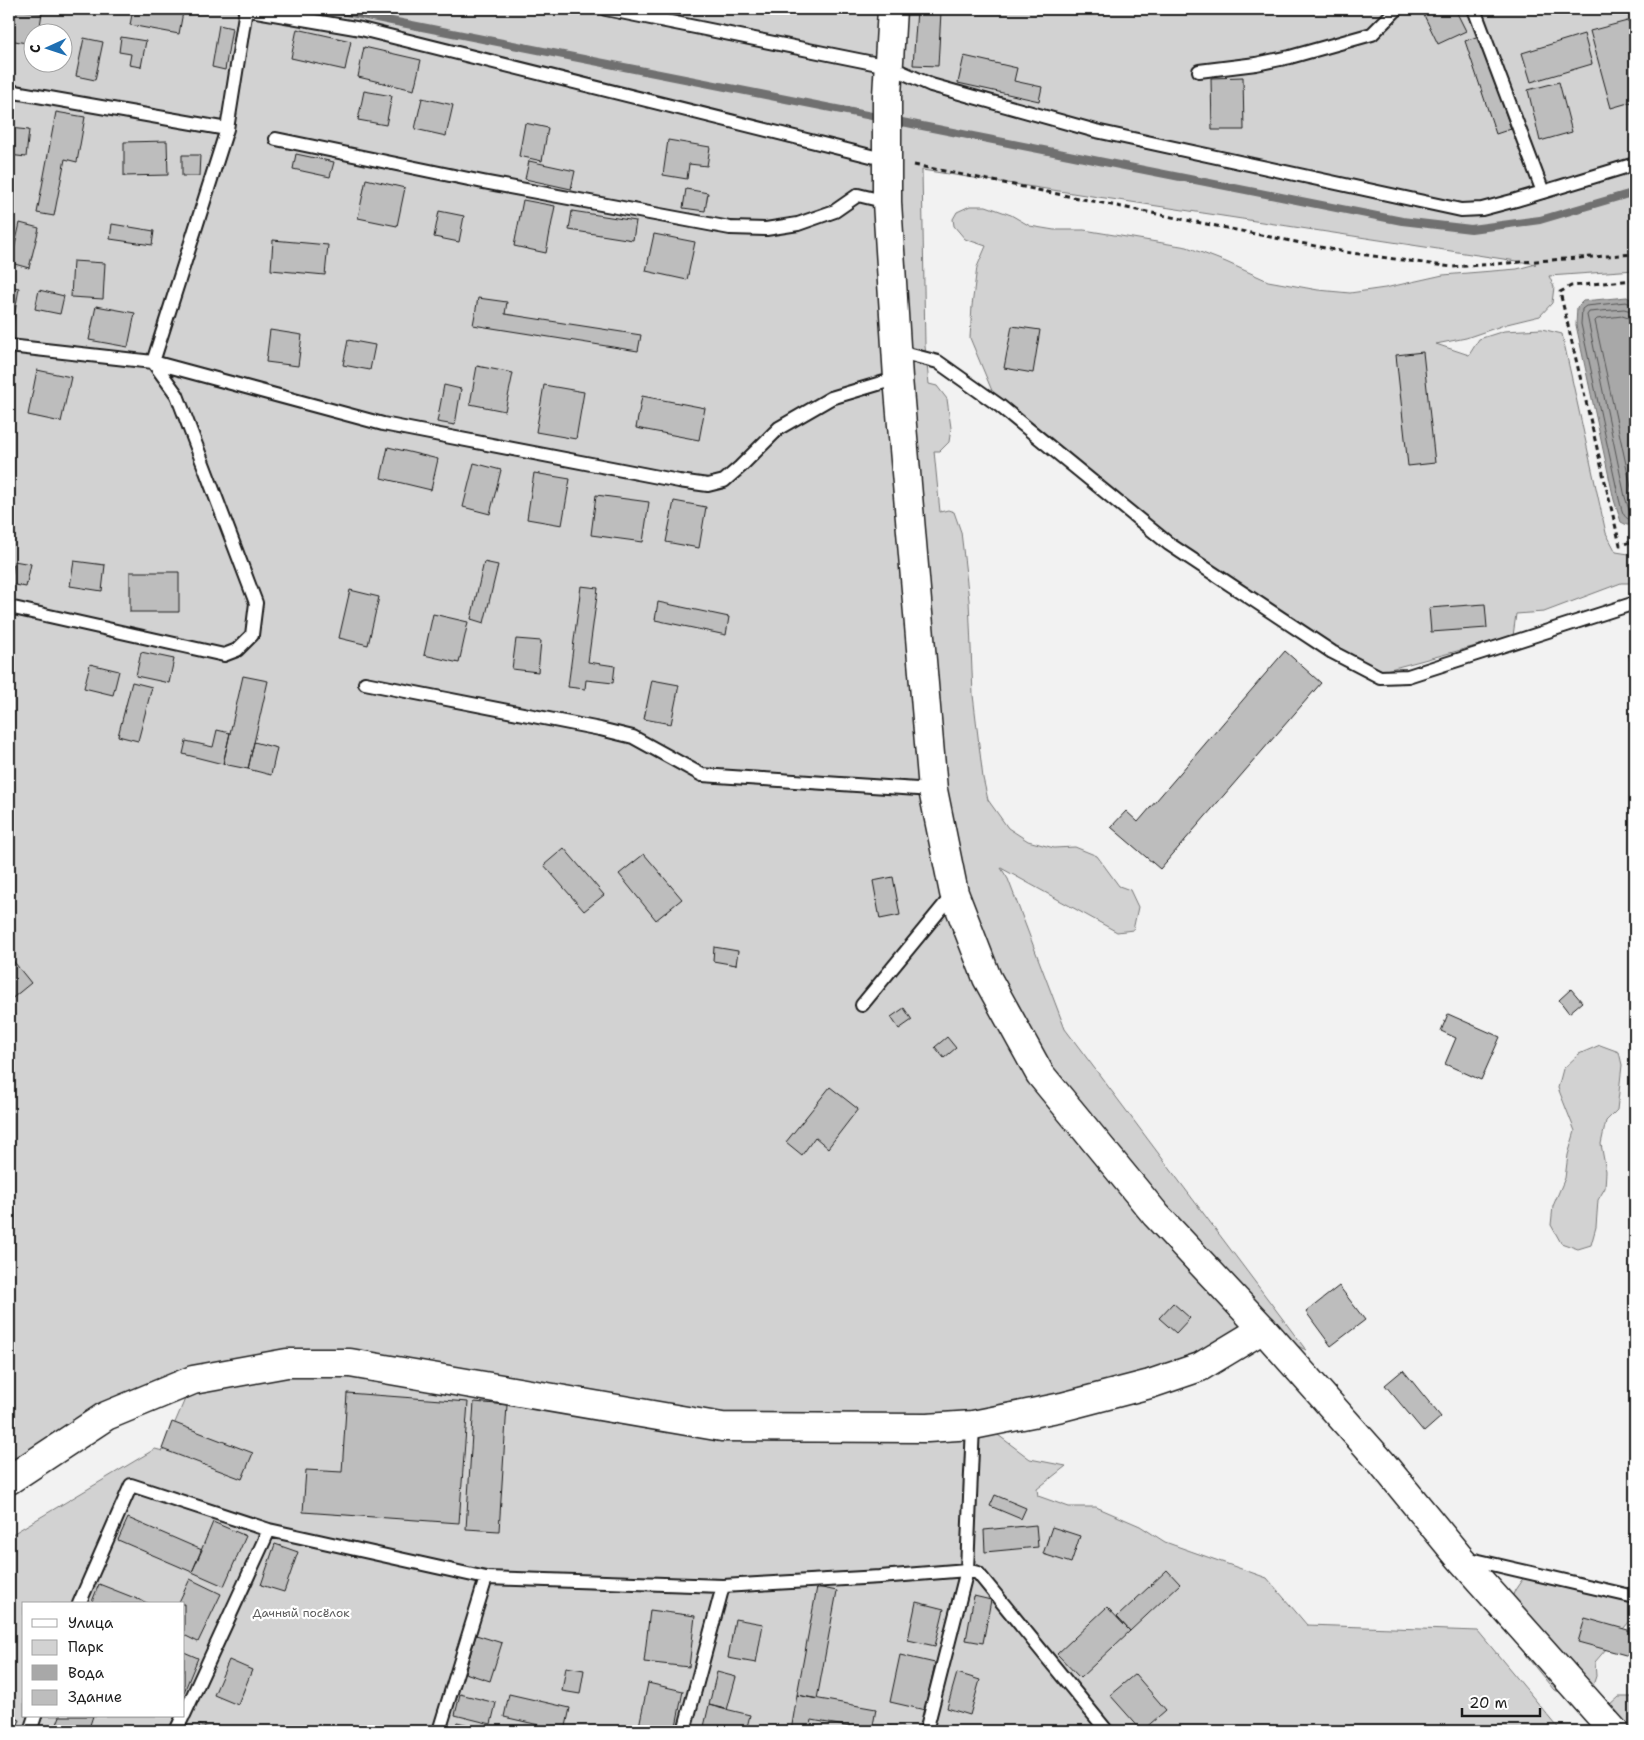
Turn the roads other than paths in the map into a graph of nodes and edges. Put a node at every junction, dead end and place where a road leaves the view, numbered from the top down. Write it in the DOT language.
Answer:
graph roads {
  1 [pos="245,9"];
  2 [pos="606,9"];
  3 [pos="892,9"];
  4 [pos="1397,9"];
  5 [pos="1474,9"];
  6 [pos="888,66"];
  7 [pos="1199,71"];
  8 [pos="9,91"];
  9 [pos="227,130"];
  10 [pos="276,139"];
  11 [pos="887,150"];
  12 [pos="1635,164"];
  13 [pos="1543,192"];
  14 [pos="887,202"];
  15 [pos="9,346"];
  16 [pos="152,362"];
  17 [pos="897,365"];
  18 [pos="1635,603"];
  19 [pos="9,607"];
  20 [pos="365,683"];
  21 [pos="934,790"];
  22 [pos="954,893"];
  23 [pos="862,1005"];
  24 [pos="1263,1329"];
  25 [pos="973,1425"];
  26 [pos="9,1480"];
  27 [pos="269,1530"];
  28 [pos="1459,1557"];
  29 [pos="967,1570"];
  30 [pos="486,1578"];
  31 [pos="723,1586"];
  32 [pos="1635,1597"];
  33 [pos="80,1602"];
  34 [pos="185,1712"];
  35 [pos="34,1718"];
  36 [pos="182,1718"];
  37 [pos="30,1731"];
  38 [pos="176,1731"];
  39 [pos="439,1731"];
  40 [pos="684,1731"];
  41 [pos="926,1731"];
  42 [pos="1107,1731"];
  43 [pos="1614,1731"];
  1 -- 9 [label="lane"];
  1 -- 11 [label="lane"];
  2 -- 6 [label="lane"];
  3 -- 6 [label="main road"];
  4 -- 7 [label="lane"];
  5 -- 13 [label="lane"];
  6 -- 11 [label="main road"];
  6 -- 13 [label="lane"];
  8 -- 9 [label="lane"];
  9 -- 16 [label="lane"];
  10 -- 14 [label="lane"];
  11 -- 14 [label="main road"];
  12 -- 13 [label="lane"];
  14 -- 17 [label="main road"];
  15 -- 16 [label="lane"];
  16 -- 17 [label="lane"];
  16 -- 19 [label="lane"];
  17 -- 18 [label="lane"];
  17 -- 21 [label="main road"];
  20 -- 21 [label="lane"];
  21 -- 22 [label="main road"];
  22 -- 23 [label="lane"];
  22 -- 24 [label="main road"];
  24 -- 25 [label="main road"];
  24 -- 28 [label="main road"];
  25 -- 26 [label="main road"];
  25 -- 29 [label="lane"];
  27 -- 30 [label="lane"];
  27 -- 33 [label="lane"];
  27 -- 34 [label="lane"];
  28 -- 32 [label="lane"];
  28 -- 43 [label="main road"];
  29 -- 31 [label="lane"];
  29 -- 41 [label="lane"];
  29 -- 42 [label="lane"];
  30 -- 31 [label="lane"];
  30 -- 39 [label="lane"];
  31 -- 40 [label="lane"];
  35 -- 37 [label="lane"];
  36 -- 38 [label="lane"];
}
